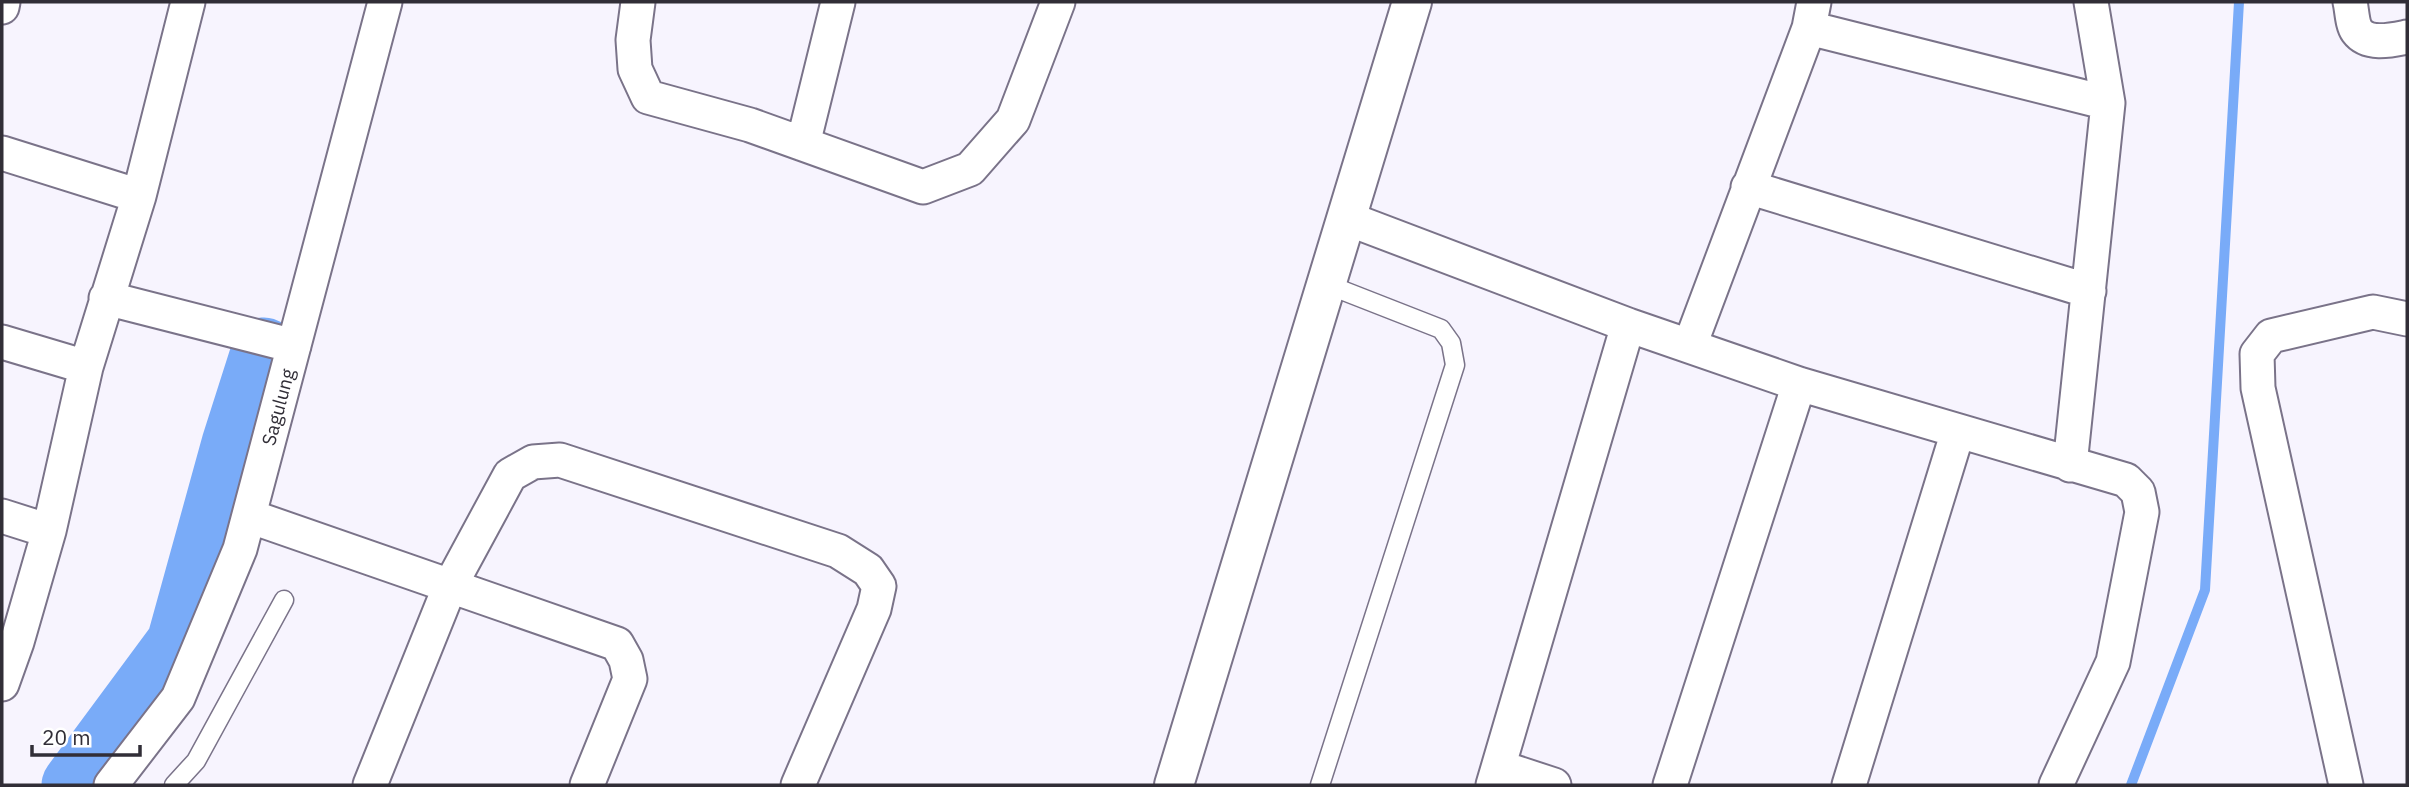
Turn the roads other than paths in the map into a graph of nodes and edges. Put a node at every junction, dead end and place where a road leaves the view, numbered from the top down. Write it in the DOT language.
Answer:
graph roads {
  1 [pos="188,2"];
  2 [pos="385,2"];
  3 [pos="638,2"];
  4 [pos="838,2"];
  5 [pos="1058,2"];
  6 [pos="1412,2"];
  7 [pos="2091,2"];
  8 [pos="2350,2"];
  9 [pos="1812,15"];
  10 [pos="2407,37"];
  11 [pos="2108,103"];
  12 [pos="803,144"];
  13 [pos="2,153"];
  14 [pos="1748,187"];
  15 [pos="139,196"];
  16 [pos="1346,218"];
  17 [pos="1326,284"];
  18 [pos="2089,291"];
  19 [pos="106,298"];
  20 [pos="2407,319"];
  21 [pos="1628,325"];
  22 [pos="2,342"];
  23 [pos="1690,345"];
  24 [pos="294,346"];
  25 [pos="86,367"];
  26 [pos="1798,384"];
  27 [pos="1958,431"];
  28 [pos="2070,465"];
  29 [pos="2,516"];
  30 [pos="249,516"];
  31 [pos="48,531"];
  32 [pos="450,586"];
  33 [pos="284,600"];
  34 [pos="2,684"];
  35 [pos="1496,776"];
  36 [pos="111,785"];
  37 [pos="174,785"];
  38 [pos="370,785"];
  39 [pos="587,785"];
  40 [pos="798,785"];
  41 [pos="1174,785"];
  42 [pos="1320,785"];
  43 [pos="1554,785"];
  44 [pos="1670,785"];
  45 [pos="1849,785"];
  46 [pos="2056,785"];
  47 [pos="2346,785"];
  1 -- 15 [label="street"];
  2 -- 24 [label="street, Sagulung"];
  3 -- 12 [label="street"];
  4 -- 12 [label="street"];
  5 -- 12 [label="street"];
  6 -- 16 [label="street"];
  7 -- 11 [label="street"];
  8 -- 10 [label="street"];
  9 -- 11 [label="street"];
  9 -- 14 [label="street"];
  11 -- 18 [label="street"];
  13 -- 15 [label="street"];
  14 -- 18 [label="street"];
  14 -- 23 [label="street"];
  15 -- 19 [label="street"];
  16 -- 17 [label="street"];
  16 -- 21 [label="street"];
  17 -- 41 [label="street"];
  17 -- 42 [label="lane"];
  18 -- 28 [label="street"];
  19 -- 24 [label="street"];
  19 -- 25 [label="street"];
  20 -- 47 [label="street"];
  21 -- 23 [label="street"];
  21 -- 35 [label="street"];
  22 -- 25 [label="street"];
  23 -- 26 [label="street"];
  24 -- 30 [label="street, Sagulung"];
  25 -- 31 [label="street"];
  26 -- 27 [label="street"];
  26 -- 44 [label="street"];
  27 -- 28 [label="street"];
  27 -- 45 [label="street"];
  28 -- 46 [label="street"];
  29 -- 31 [label="street"];
  30 -- 32 [label="street"];
  30 -- 36 [label="street, Sagulung"];
  31 -- 34 [label="street"];
  32 -- 38 [label="street"];
  32 -- 39 [label="street"];
  32 -- 40 [label="street"];
  33 -- 37 [label="lane"];
  35 -- 43 [label="street"];
}
